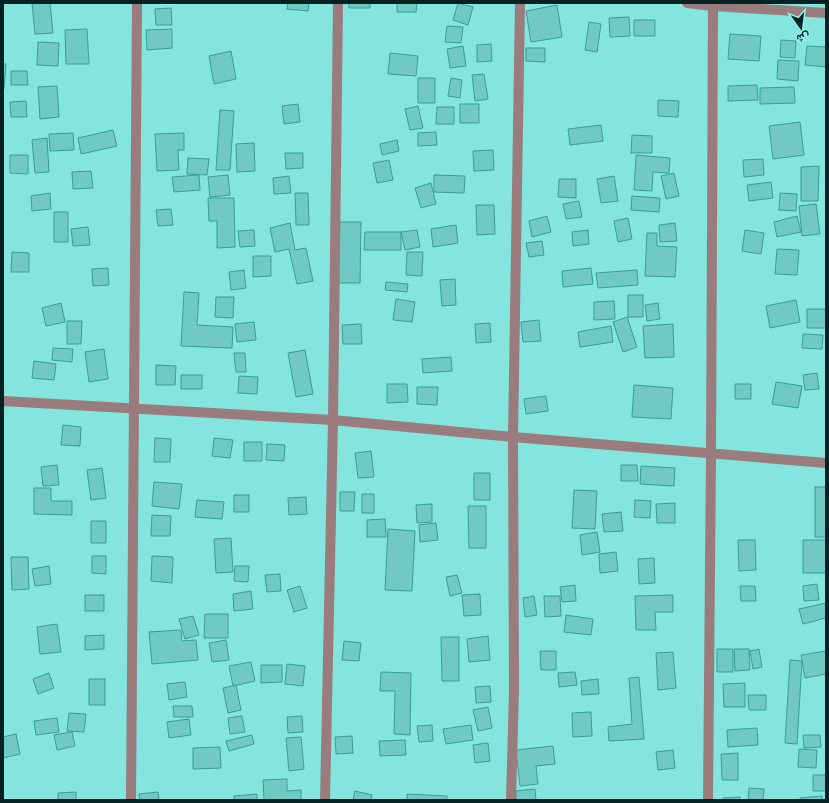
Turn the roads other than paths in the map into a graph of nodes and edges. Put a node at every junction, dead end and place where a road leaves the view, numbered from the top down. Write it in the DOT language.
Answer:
graph roads {
  1 [pos="137,3"];
  2 [pos="338,3"];
  3 [pos="520,3"];
  4 [pos="687,3"];
  5 [pos="714,4"];
  6 [pos="826,13"];
  7 [pos="3,401"];
  8 [pos="134,409"];
  9 [pos="333,420"];
  10 [pos="513,437"];
  11 [pos="711,454"];
  12 [pos="826,463"];
  13 [pos="131,800"];
  14 [pos="325,800"];
  15 [pos="511,800"];
  16 [pos="708,800"];
  1 -- 8 [label="street"];
  2 -- 9 [label="street"];
  3 -- 10 [label="street"];
  4 -- 5 [label="street"];
  5 -- 6 [label="street"];
  5 -- 11 [label="street"];
  7 -- 8 [label="street"];
  8 -- 9 [label="street"];
  8 -- 13 [label="street"];
  9 -- 10 [label="street"];
  9 -- 14 [label="street"];
  10 -- 11 [label="street"];
  10 -- 15 [label="street"];
  11 -- 12 [label="street"];
  11 -- 16 [label="street"];
}
